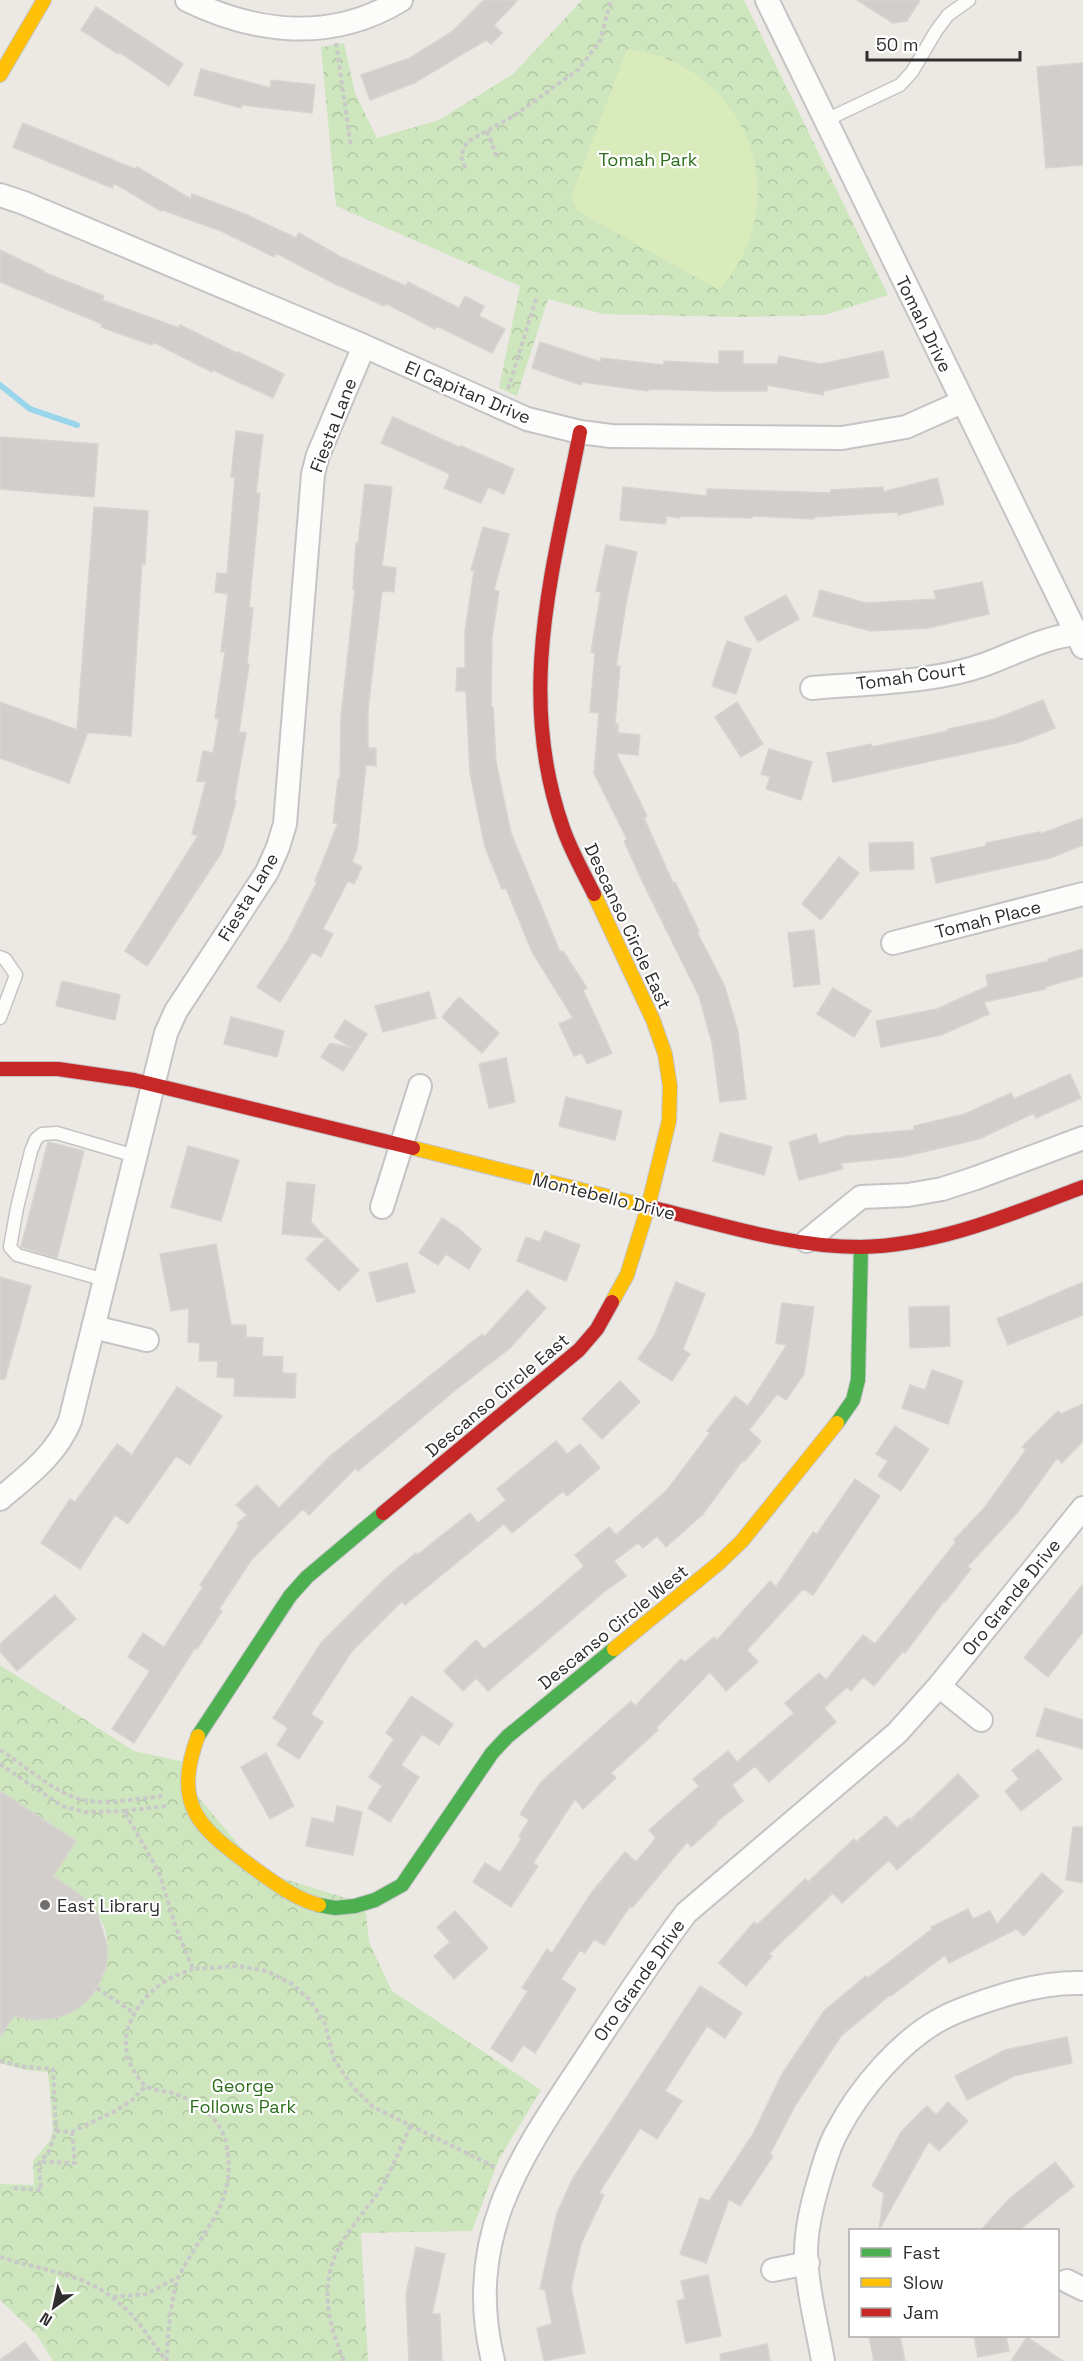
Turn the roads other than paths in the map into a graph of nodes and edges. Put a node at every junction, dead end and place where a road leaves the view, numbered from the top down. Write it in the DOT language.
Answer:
graph roads {
  1 [pos="44,0"];
  2 [pos="187,0"];
  3 [pos="401,0"];
  4 [pos="767,0"];
  5 [pos="969,0"];
  6 [pos="0,75"];
  7 [pos="824,121"];
  8 [pos="0,195"];
  9 [pos="364,346"];
  10 [pos="962,402"];
  11 [pos="580,432"];
  12 [pos="1081,636"];
  13 [pos="812,688"];
  14 [pos="1083,894"];
  15 [pos="893,943"];
  16 [pos="0,957"];
  17 [pos="0,1018"];
  18 [pos="0,1069"];
  19 [pos="153,1084"];
  20 [pos="420,1086"];
  21 [pos="1083,1138"];
  22 [pos="401,1145"];
  23 [pos="135,1156"];
  24 [pos="1083,1187"];
  25 [pos="648,1207"];
  26 [pos="382,1208"];
  27 [pos="807,1241"];
  28 [pos="861,1247"];
  29 [pos="105,1280"];
  30 [pos="93,1327"];
  31 [pos="147,1340"];
  32 [pos="0,1499"];
  33 [pos="1083,1508"];
  34 [pos="939,1686"];
  35 [pos="981,1720"];
  36 [pos="262,1872"];
  37 [pos="1083,1983"];
  38 [pos="808,2263"];
  39 [pos="773,2270"];
  40 [pos="494,2361"];
  41 [pos="823,2361"];
  1 -- 6 [label="street"];
  2 -- 3 [label="street"];
  4 -- 7 [label="street, Tomah Drive"];
  5 -- 7 [label="lane"];
  7 -- 10 [label="street, Tomah Drive"];
  8 -- 9 [label="street, El Capitan Drive"];
  9 -- 11 [label="street, El Capitan Drive"];
  9 -- 19 [label="street, Fiesta Lane"];
  10 -- 11 [label="street, El Capitan Drive"];
  10 -- 12 [label="street, Tomah Drive"];
  11 -- 25 [label="street, Descanso Circle East"];
  12 -- 13 [label="street, Tomah Court"];
  14 -- 15 [label="street, Tomah Place"];
  16 -- 17 [label="lane"];
  18 -- 19 [label="street, Montebello Drive"];
  19 -- 22 [label="street, Montebello Drive"];
  19 -- 23 [label="street, Fiesta Lane"];
  20 -- 22 [label="street"];
  21 -- 27 [label="street"];
  22 -- 25 [label="street, Montebello Drive"];
  22 -- 26 [label="street"];
  23 -- 29 [label="street, Fiesta Lane"];
  23 -- 29 [label="lane"];
  24 -- 28 [label="street, Montebello Drive"];
  25 -- 27 [label="street, Montebello Drive"];
  25 -- 36 [label="street, Descanso Circle East"];
  27 -- 28 [label="street, Montebello Drive"];
  28 -- 36 [label="street, Descanso Circle West"];
  29 -- 30 [label="street, Fiesta Lane"];
  30 -- 31 [label="street"];
  30 -- 32 [label="street, Fiesta Lane"];
  33 -- 34 [label="street, Oro Grande Drive"];
  34 -- 35 [label="street"];
  34 -- 40 [label="street, Oro Grande Drive"];
  37 -- 38 [label="street"];
  38 -- 39 [label="street"];
  38 -- 41 [label="street"];
}
